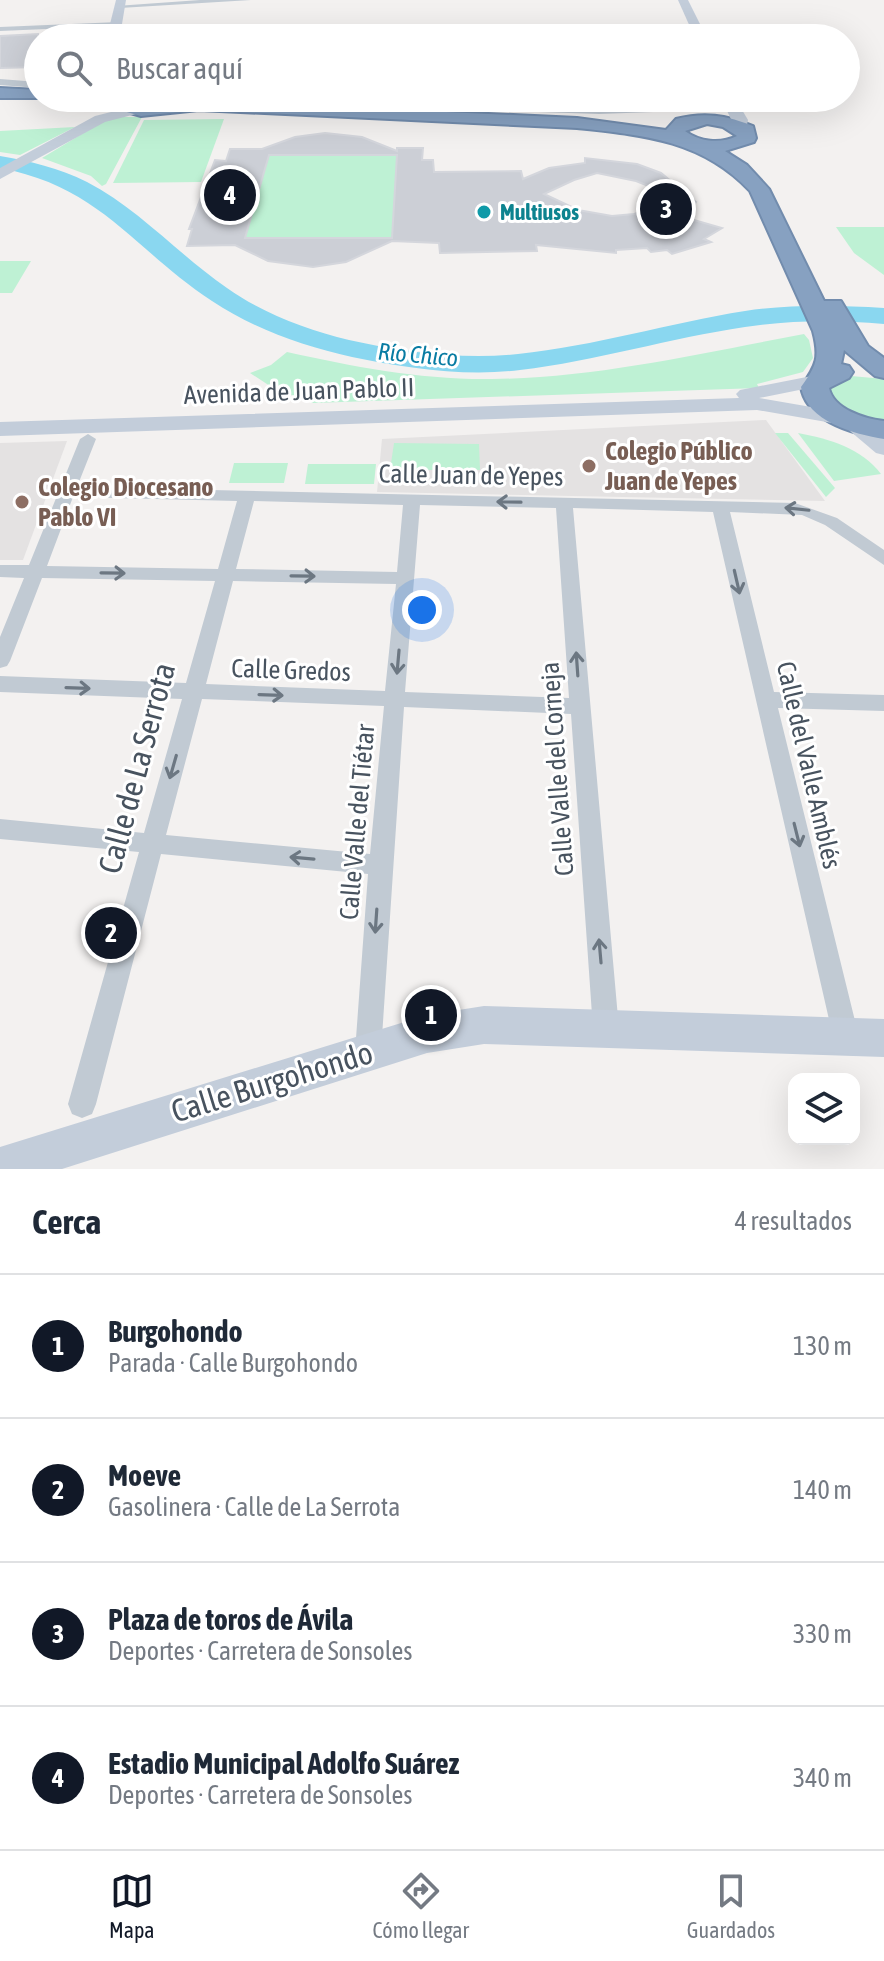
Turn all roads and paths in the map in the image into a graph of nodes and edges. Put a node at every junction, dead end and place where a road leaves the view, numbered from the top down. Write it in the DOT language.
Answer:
graph roads {
  1 [pos="247,0"];
  2 [pos="683,0"];
  3 [pos="121,3"];
  4 [pos="116,24"];
  5 [pos="694,24"];
  6 [pos="24,28"];
  7 [pos="0,29"];
  8 [pos="0,88"];
  9 [pos="24,89"];
  10 [pos="106,112"];
  11 [pos="127,112"];
  12 [pos="346,112"];
  13 [pos="420,112"];
  14 [pos="611,112"];
  15 [pos="728,112"];
  16 [pos="736,112"];
  17 [pos="100,119"];
  18 [pos="693,119"];
  19 [pos="718,120"];
  20 [pos="742,134"];
  21 [pos="691,142"];
  22 [pos="1,173"];
  23 [pos="818,297"];
  24 [pos="835,331"];
  25 [pos="884,372"];
  26 [pos="822,379"];
  27 [pos="0,419"];
  28 [pos="860,425"];
  29 [pos="0,429"];
  30 [pos="88,439"];
  31 [pos="884,448"];
  32 [pos="67,492"];
  33 [pos="247,496"];
  34 [pos="412,500"];
  35 [pos="564,504"];
  36 [pos="720,506"];
  37 [pos="884,559"];
  38 [pos="0,571"];
  39 [pos="35,571"];
  40 [pos="225,575"];
  41 [pos="406,578"];
  42 [pos="0,661"];
  43 [pos="0,684"];
  44 [pos="193,692"];
  45 [pos="395,700"];
  46 [pos="765,700"];
  47 [pos="884,703"];
  48 [pos="580,706"];
  49 [pos="0,829"];
  50 [pos="151,844"];
  51 [pos="380,865"];
  52 [pos="606,1029"];
  53 [pos="846,1037"];
  54 [pos="884,1038"];
  55 [pos="368,1052"];
  56 [pos="82,1104"];
  57 [pos="0,1168"];
  1 -- 3 [label="street"];
  2 -- 5 [label="main road"];
  3 -- 4 [label="main road"];
  6 -- 7 [label="street"];
  8 -- 9 [label="highway"];
  10 -- 17 [label="main road"];
  11 -- 17 [label="main road"];
  12 -- 21 [label="highway"];
  13 -- 18 [label="highway"];
  14 -- 18 [label="street"];
  15 -- 19 [label="main road"];
  16 -- 20 [label="main road"];
  17 -- 22 [label="main road"];
  18 -- 19 [label="highway"];
  18 -- 21 [label="highway"];
  19 -- 20 [label="highway"];
  20 -- 21 [label="highway"];
  20 -- 23 [label="highway"];
  21 -- 23 [label="highway"];
  23 -- 24 [label="highway"];
  24 -- 25 [label="highway"];
  24 -- 26 [label="highway"];
  25 -- 26 [label="highway"];
  26 -- 27 [label="main road, Avenida de Juan Pablo II"];
  26 -- 28 [label="highway"];
  28 -- 29 [label="main road, Avenida de Juan Pablo II"];
  28 -- 31 [label="main road"];
  30 -- 32 [label="street"];
  32 -- 33 [label="street, Calle Juan de Yepes"];
  32 -- 39 [label="street"];
  33 -- 34 [label="street, Calle Juan de Yepes"];
  33 -- 40 [label="street, Calle de La Serrota"];
  35 -- 34 [label="street, Calle Juan de Yepes, one-way"];
  34 -- 41 [label="street, Calle Valle del Tiétar"];
  35 -- 36 [label="street, Calle Juan de Yepes"];
  48 -- 35 [label="street, Calle Valle del Corneja, one-way"];
  37 -- 36 [label="street, Calle Juan de Yepes, one-way"];
  36 -- 46 [label="street, Calle del Valle Amblés, one-way"];
  38 -- 39 [label="street"];
  39 -- 40 [label="street, one-way"];
  39 -- 42 [label="street"];
  40 -- 41 [label="street, one-way"];
  40 -- 44 [label="street, Calle de La Serrota"];
  41 -- 45 [label="street, Calle Valle del Tiétar, one-way"];
  43 -- 44 [label="street, Calle Gredos, one-way"];
  44 -- 45 [label="street, Calle Gredos, one-way"];
  44 -- 50 [label="street, Calle de La Serrota, one-way"];
  45 -- 48 [label="street, Calle Gredos"];
  45 -- 51 [label="street, Calle Valle del Tiétar"];
  46 -- 47 [label="street"];
  46 -- 53 [label="street, Calle del Valle Amblés, one-way"];
  52 -- 48 [label="street, Calle Valle del Corneja, one-way"];
  49 -- 50 [label="street"];
  51 -- 50 [label="street, one-way"];
  50 -- 56 [label="street, Calle de La Serrota"];
  51 -- 55 [label="street, Calle Valle del Tiétar, one-way"];
  52 -- 53 [label="main road, Calle Burgohondo"];
  52 -- 55 [label="main road, Calle Burgohondo"];
  53 -- 54 [label="main road, Calle Burgohondo"];
  55 -- 57 [label="main road, Calle Burgohondo"];
}
